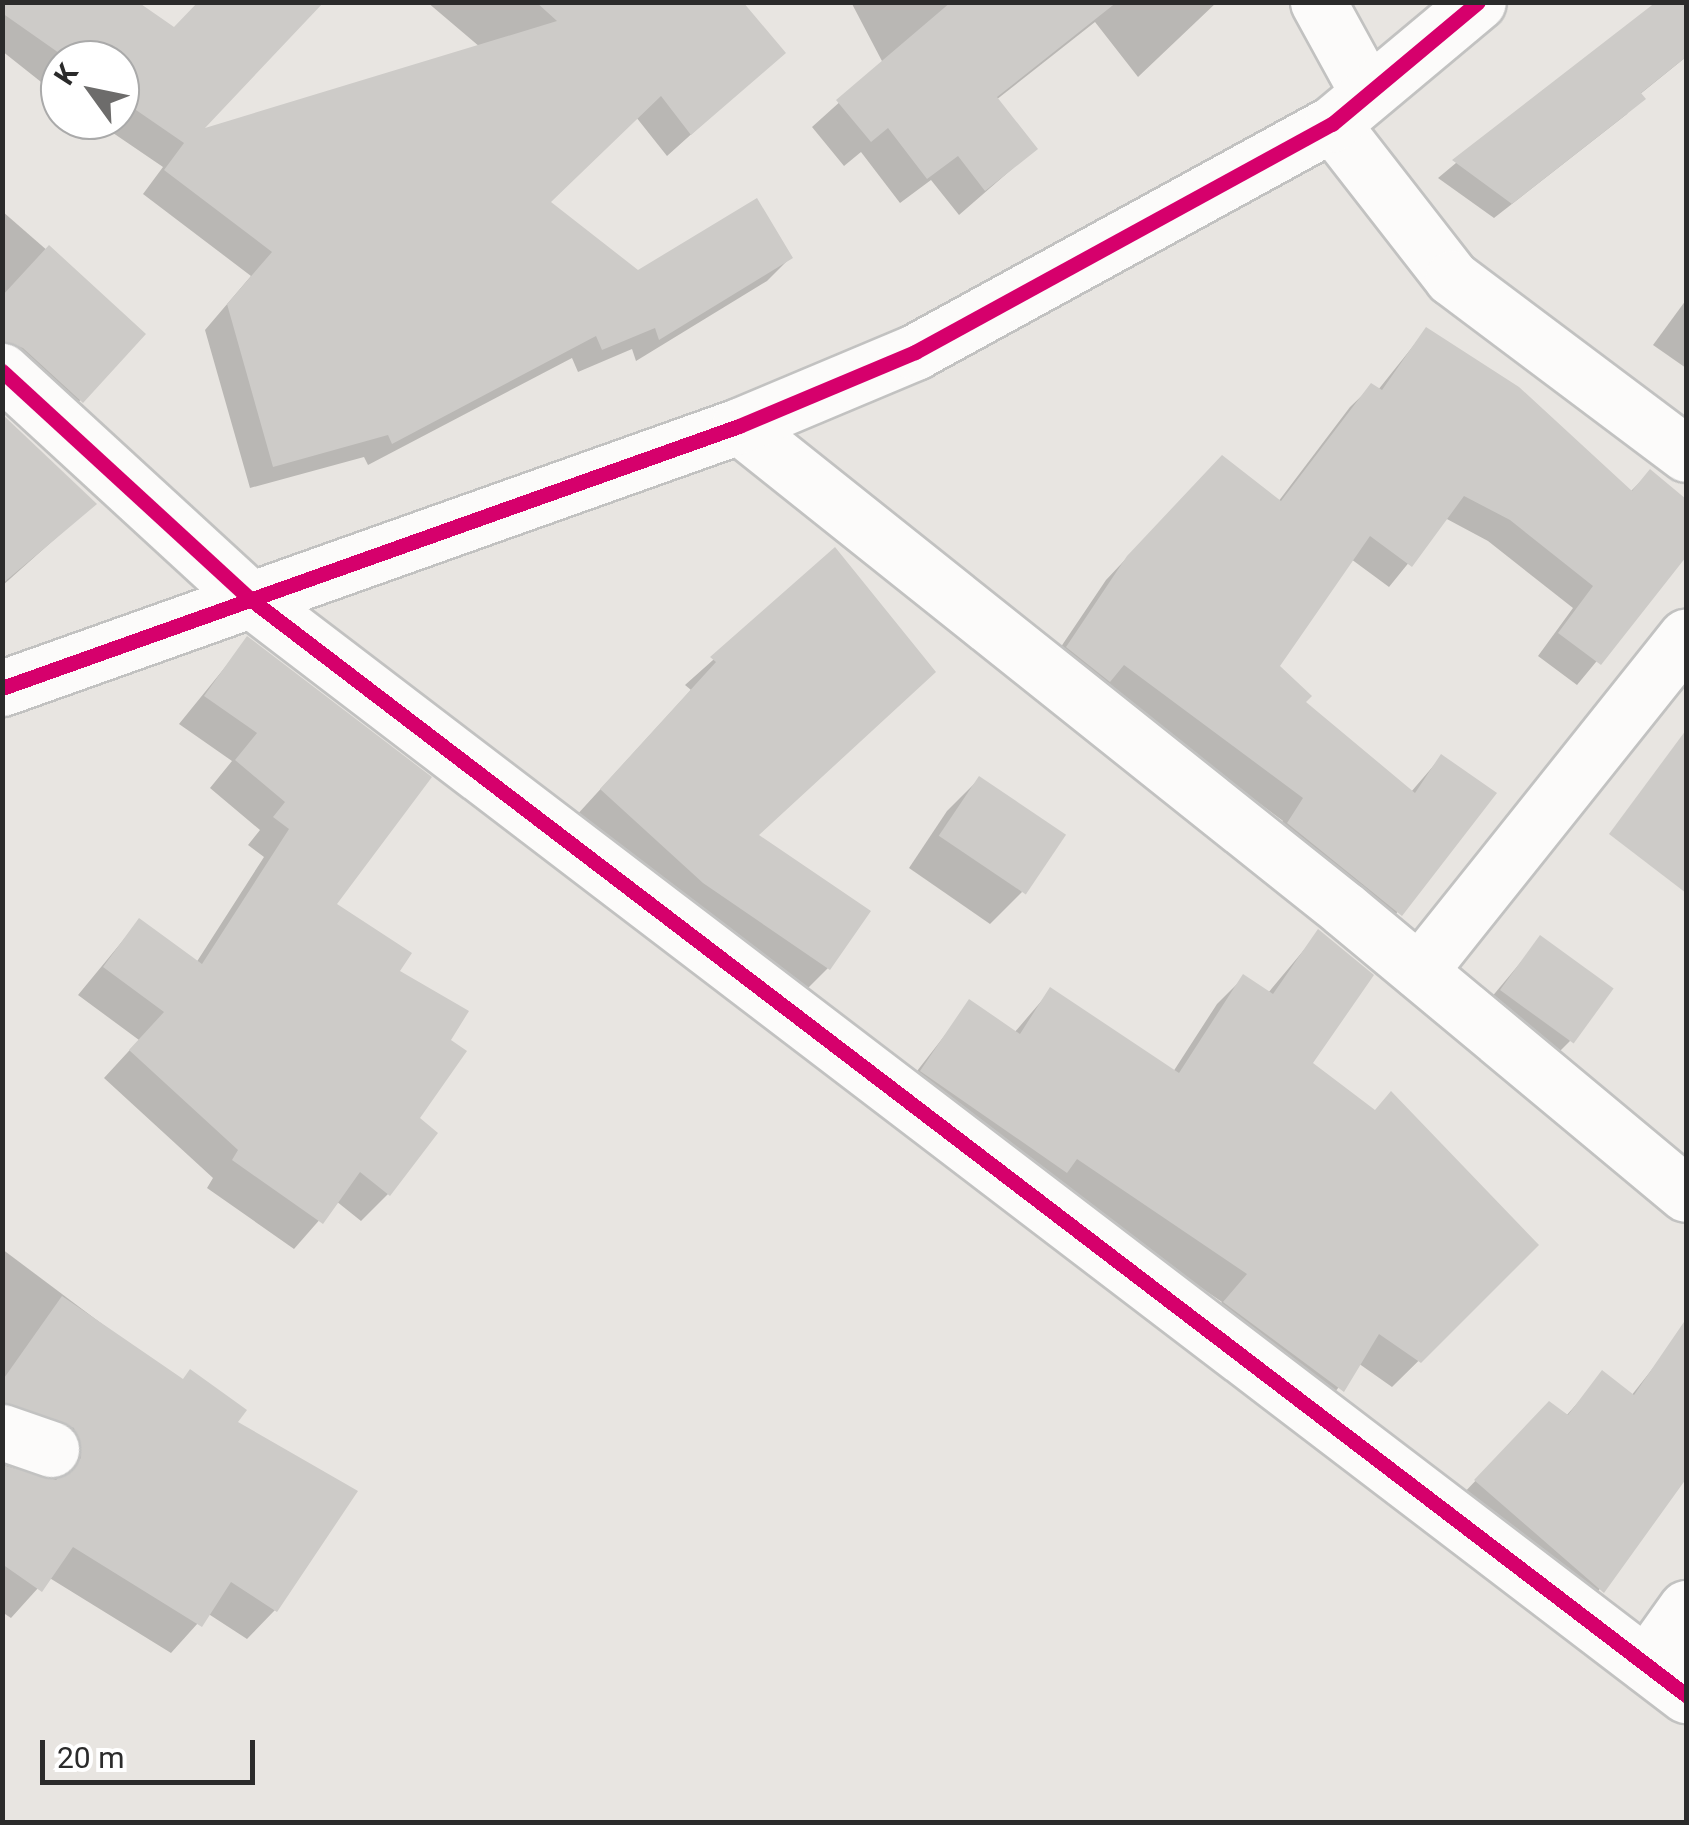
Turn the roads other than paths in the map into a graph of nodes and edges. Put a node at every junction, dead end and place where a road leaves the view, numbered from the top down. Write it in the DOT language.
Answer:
graph roads {
  1 [pos="1318,2"];
  2 [pos="1478,2"];
  3 [pos="1350,108"];
  4 [pos="2,372"];
  5 [pos="738,426"];
  6 [pos="1686,454"];
  7 [pos="250,598"];
  8 [pos="1686,636"];
  9 [pos="2,688"];
  10 [pos="1420,972"];
  11 [pos="1686,1194"];
  12 [pos="1686,1608"];
  13 [pos="1666,1679"];
  1 -- 3 [label="street"];
  2 -- 3 [label="street"];
  3 -- 5 [label="street"];
  3 -- 6 [label="street"];
  4 -- 7 [label="street"];
  5 -- 7 [label="street"];
  5 -- 10 [label="street"];
  7 -- 9 [label="street"];
  7 -- 13 [label="street"];
  8 -- 10 [label="street"];
  10 -- 11 [label="street"];
  12 -- 13 [label="street"];
}
